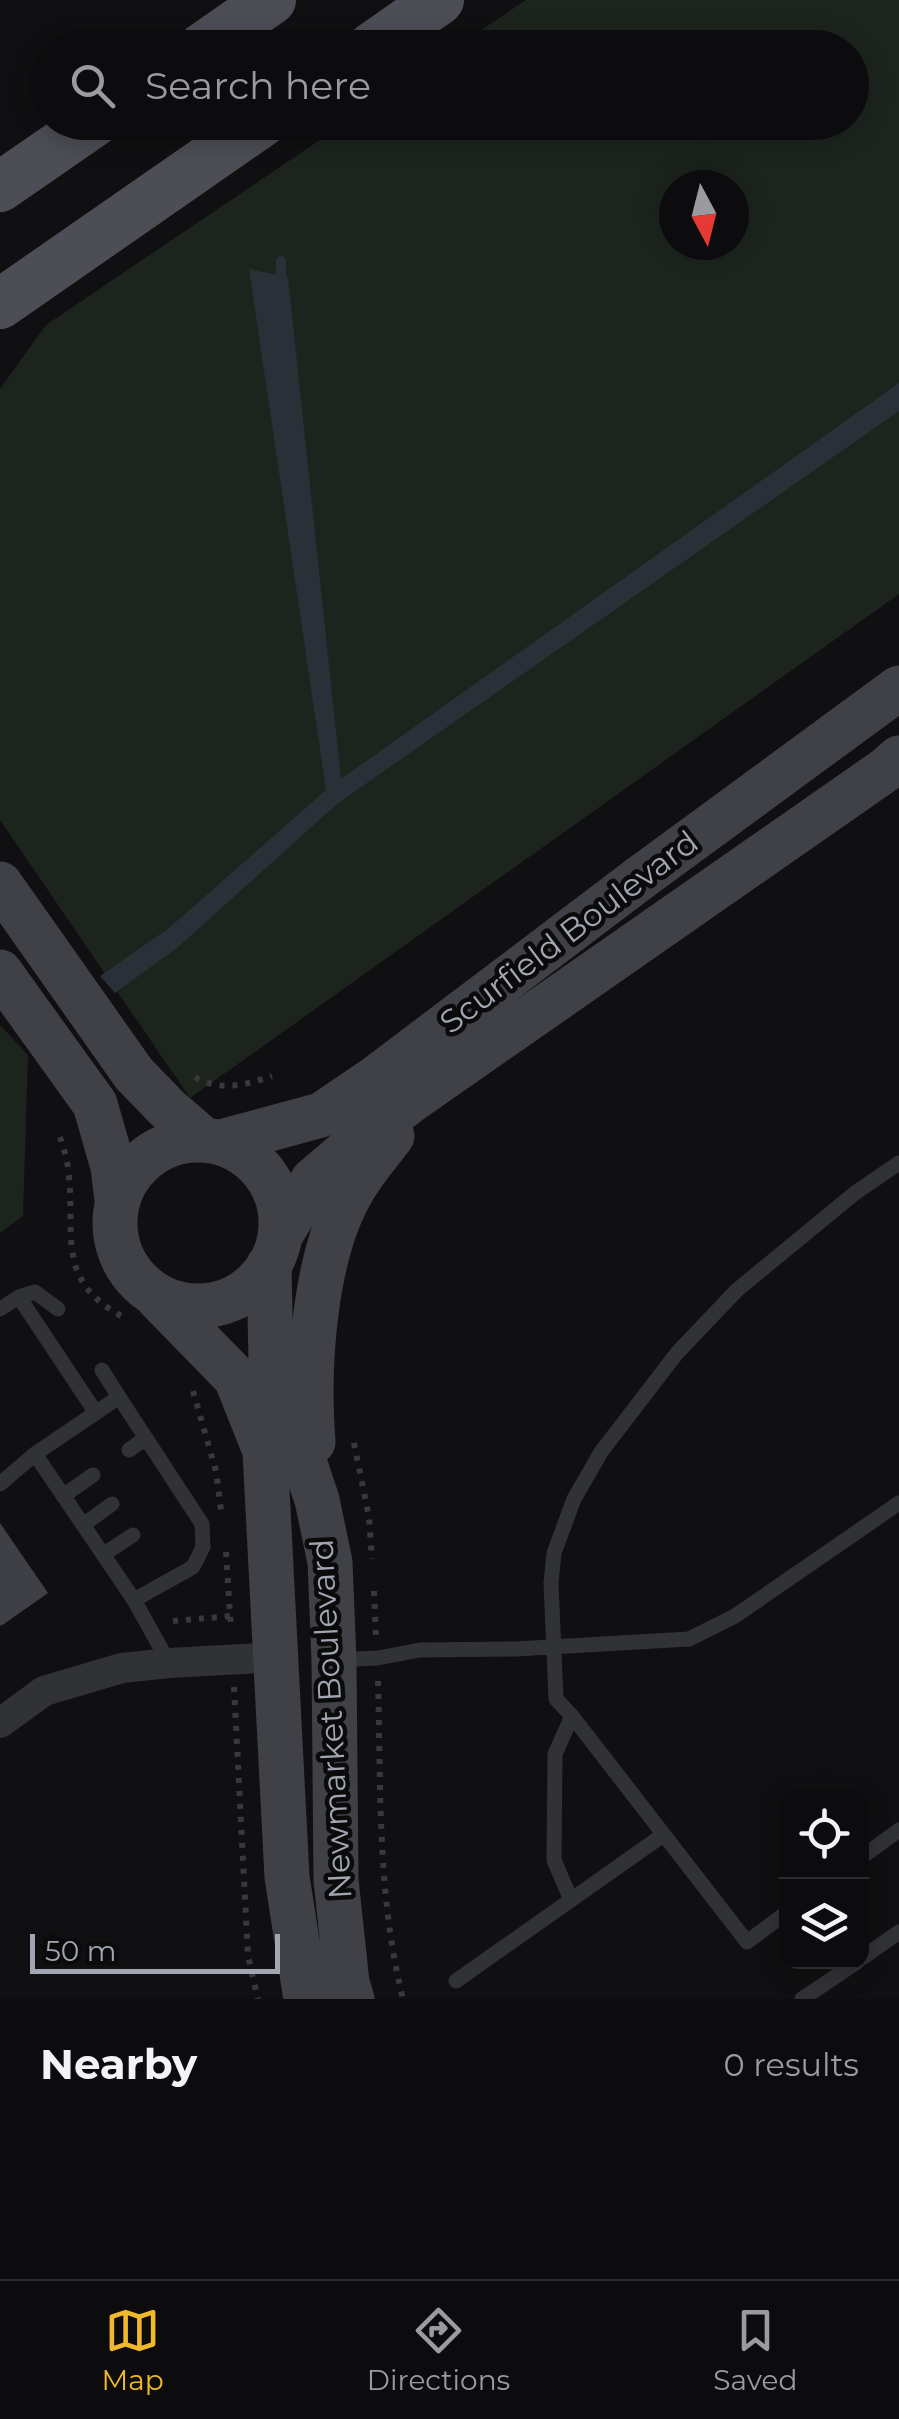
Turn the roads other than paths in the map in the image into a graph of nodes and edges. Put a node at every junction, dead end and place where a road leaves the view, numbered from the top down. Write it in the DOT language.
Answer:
graph roads {
  1 [pos="271,0"];
  2 [pos="439,0"];
  3 [pos="228,30"];
  4 [pos="396,30"];
  5 [pos="68,140"];
  6 [pos="236,140"];
  7 [pos="0,187"];
  8 [pos="14,294"];
  9 [pos="0,331"];
  10 [pos="899,688"];
  11 [pos="899,758"];
  12 [pos="0,884"];
  13 [pos="0,972"];
  14 [pos="413,1099"];
  15 [pos="213,1141"];
  16 [pos="899,1164"];
  17 [pos="117,1200"];
  18 [pos="274,1250"];
  19 [pos="18,1297"];
  20 [pos="158,1298"];
  21 [pos="0,1309"];
  22 [pos="58,1309"];
  23 [pos="102,1370"];
  24 [pos="119,1396"];
  25 [pos="96,1413"];
  26 [pos="146,1438"];
  27 [pos="130,1450"];
  28 [pos="34,1454"];
  29 [pos="92,1475"];
  30 [pos="0,1484"];
  31 [pos="63,1496"];
  32 [pos="317,1500"];
  33 [pos="899,1502"];
  34 [pos="112,1504"];
  35 [pos="83,1525"];
  36 [pos="132,1535"];
  37 [pos="104,1554"];
  38 [pos="134,1600"];
  39 [pos="552,1647"];
  40 [pos="277,1657"];
  41 [pos="334,1660"];
  42 [pos="169,1663"];
  43 [pos="572,1716"];
  44 [pos="0,1723"];
  45 [pos="899,1830"];
  46 [pos="663,1835"];
  47 [pos="869,1852"];
  48 [pos="571,1900"];
  49 [pos="779,1918"];
  50 [pos="899,1932"];
  51 [pos="869,1953"];
  52 [pos="846,1969"];
  53 [pos="456,1981"];
  54 [pos="306,1999"];
  55 [pos="352,1999"];
  56 [pos="802,1999"];
  1 -- 3 [label="main road"];
  2 -- 4 [label="main road"];
  5 -- 7 [label="main road"];
  6 -- 8 [label="main road"];
  8 -- 9 [label="main road"];
  10 -- 15 [label="street, Scurfield Boulevard"];
  11 -- 14 [label="street, Scurfield Boulevard"];
  12 -- 15 [label="street"];
  13 -- 17 [label="street"];
  14 -- 18 [label="street, Scurfield Boulevard"];
  14 -- 32 [label="street"];
  15 -- 17 [label="street"];
  15 -- 18 [label="street"];
  16 -- 39 [label="lane"];
  17 -- 20 [label="street"];
  18 -- 20 [label="street"];
  18 -- 32 [label="street, Newmarket Boulevard"];
  19 -- 21 [label="lane"];
  19 -- 22 [label="lane"];
  19 -- 25 [label="lane"];
  20 -- 40 [label="street, Newmarket Boulevard"];
  23 -- 24 [label="lane"];
  24 -- 25 [label="lane"];
  24 -- 26 [label="lane"];
  25 -- 28 [label="lane"];
  26 -- 27 [label="lane"];
  26 -- 38 [label="lane"];
  28 -- 30 [label="lane"];
  28 -- 31 [label="lane"];
  29 -- 31 [label="lane"];
  31 -- 35 [label="lane"];
  32 -- 41 [label="street, Newmarket Boulevard"];
  33 -- 39 [label="lane"];
  34 -- 35 [label="lane"];
  35 -- 37 [label="lane"];
  36 -- 37 [label="lane"];
  37 -- 38 [label="lane"];
  38 -- 42 [label="lane"];
  39 -- 41 [label="lane"];
  39 -- 43 [label="lane"];
  40 -- 42 [label="street"];
  40 -- 54 [label="street, Newmarket Boulevard"];
  41 -- 55 [label="street, Newmarket Boulevard"];
  42 -- 44 [label="street"];
  43 -- 46 [label="lane"];
  43 -- 48 [label="lane"];
  45 -- 47 [label="lane"];
  46 -- 48 [label="lane"];
  46 -- 49 [label="lane"];
  48 -- 53 [label="lane"];
  50 -- 51 [label="lane"];
  52 -- 56 [label="lane"];
}
